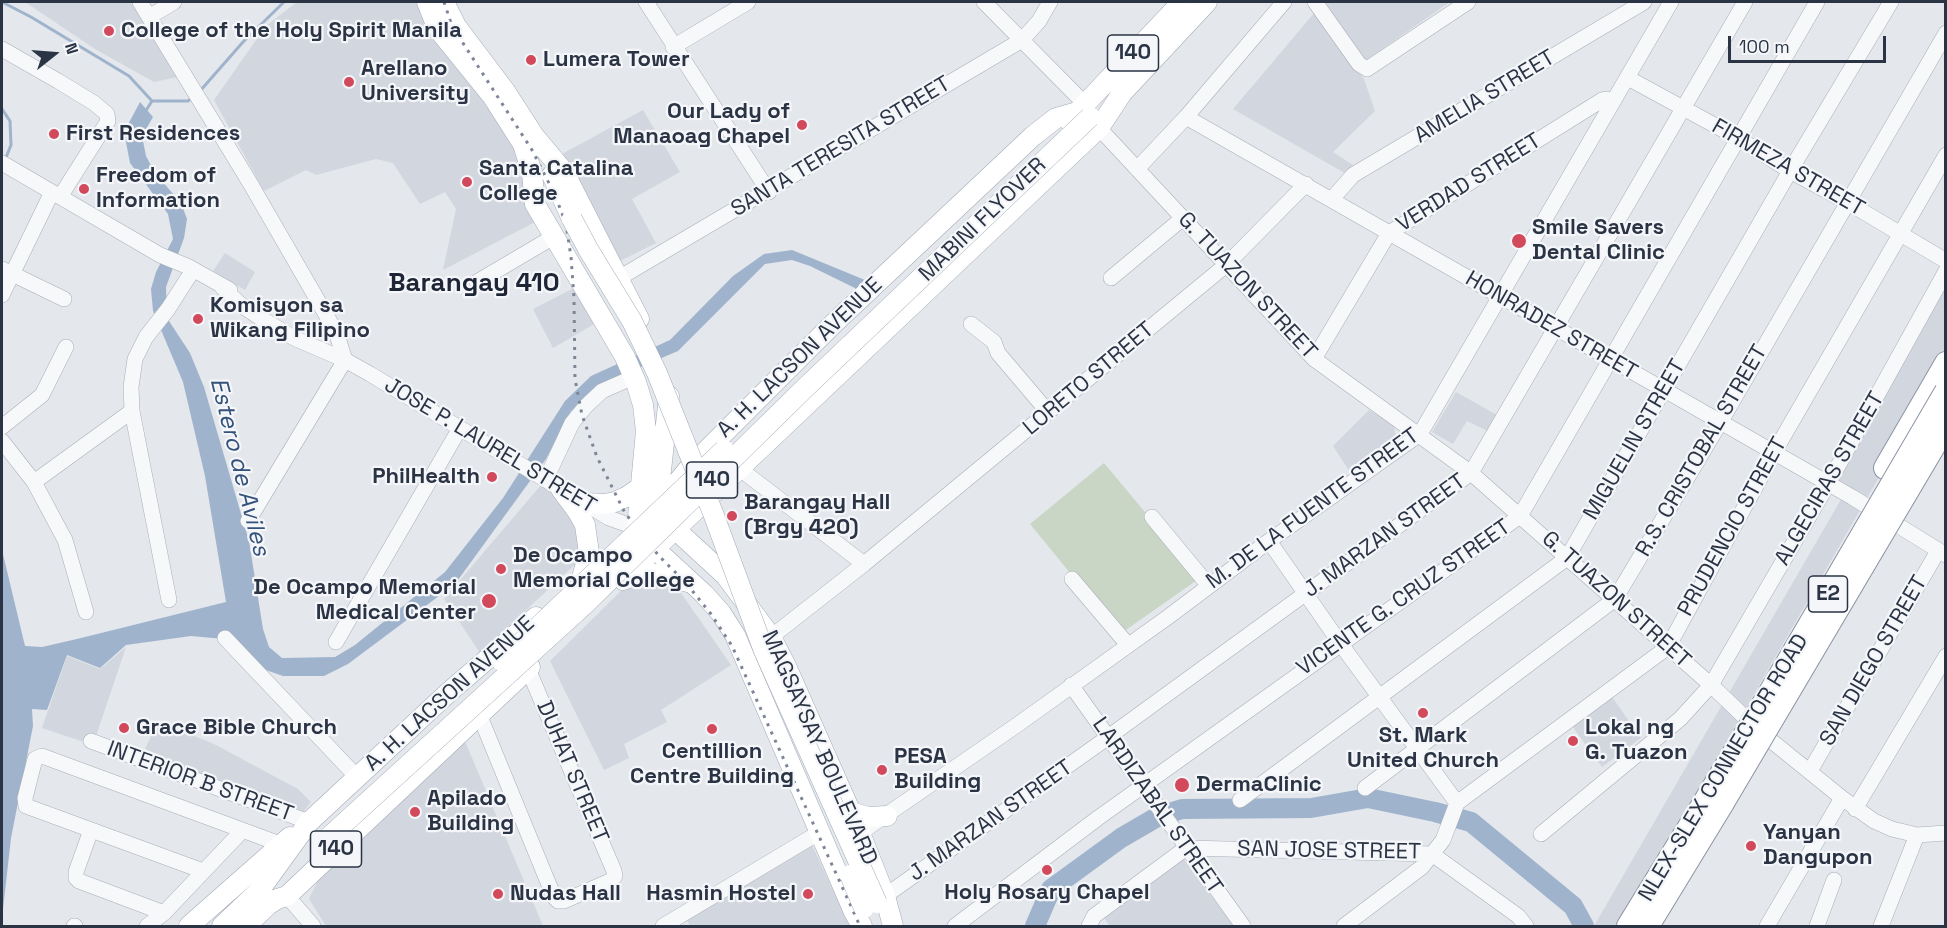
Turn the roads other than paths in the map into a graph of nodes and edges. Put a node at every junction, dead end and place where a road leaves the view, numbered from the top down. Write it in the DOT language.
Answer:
graph roads {
  1 [pos="140,2"];
  2 [pos="174,2"];
  3 [pos="428,2"];
  4 [pos="444,2"];
  5 [pos="646,2"];
  6 [pos="748,2"];
  7 [pos="984,2"];
  8 [pos="1050,2"];
  9 [pos="1182,2"];
  10 [pos="1207,2"];
  11 [pos="1284,2"];
  12 [pos="1315,2"];
  13 [pos="1468,2"];
  14 [pos="1644,2"];
  15 [pos="1671,2"];
  16 [pos="1744,2"];
  17 [pos="1817,2"];
  18 [pos="1891,2"];
  19 [pos="149,17"];
  20 [pos="1946,33"];
  21 [pos="1022,40"];
  22 [pos="673,46"];
  23 [pos="2,49"];
  24 [pos="1628,78"];
  25 [pos="1613,101"];
  26 [pos="1684,108"];
  27 [pos="1088,115"];
  28 [pos="1186,117"];
  29 [pos="1738,138"];
  30 [pos="528,140"];
  31 [pos="1946,155"];
  32 [pos="1137,169"];
  33 [pos="6,170"];
  34 [pos="1791,171"];
  35 [pos="1306,184"];
  36 [pos="769,192"];
  37 [pos="56,194"];
  38 [pos="1332,200"];
  39 [pos="1847,202"];
  40 [pos="1183,218"];
  41 [pos="563,226"];
  42 [pos="1389,233"];
  43 [pos="1899,234"];
  44 [pos="1946,261"];
  45 [pos="1226,265"];
  46 [pos="190,269"];
  47 [pos="7,271"];
  48 [pos="1946,271"];
  49 [pos="619,278"];
  50 [pos="1111,278"];
  51 [pos="477,282"];
  52 [pos="2,295"];
  53 [pos="1500,296"];
  54 [pos="64,299"];
  55 [pos="971,324"];
  56 [pos="832,325"];
  57 [pos="1554,326"];
  58 [pos="66,347"];
  59 [pos="858,355"];
  60 [pos="658,358"];
  61 [pos="1314,358"];
  62 [pos="345,360"];
  63 [pos="1611,360"];
  64 [pos="1946,363"];
  65 [pos="632,372"];
  66 [pos="1946,390"];
  67 [pos="1664,391"];
  68 [pos="755,402"];
  69 [pos="1946,409"];
  70 [pos="132,411"];
  71 [pos="1048,412"];
  72 [pos="667,418"];
  73 [pos="1719,423"];
  74 [pos="1946,426"];
  75 [pos="2,427"];
  76 [pos="460,428"];
  77 [pos="780,430"];
  78 [pos="1420,434"];
  79 [pos="2,441"];
  80 [pos="708,448"];
  81 [pos="1946,448"];
  82 [pos="1774,453"];
  83 [pos="740,469"];
  84 [pos="1471,473"];
  85 [pos="548,481"];
  86 [pos="34,482"];
  87 [pos="1828,484"];
  88 [pos="641,487"];
  89 [pos="584,503"];
  90 [pos="657,508"];
  91 [pos="694,512"];
  92 [pos="1520,516"];
  93 [pos="1882,516"];
  94 [pos="1152,517"];
  95 [pos="248,521"];
  96 [pos="636,528"];
  97 [pos="675,529"];
  98 [pos="1269,541"];
  99 [pos="693,545"];
  100 [pos="655,549"];
  101 [pos="1942,553"];
  102 [pos="1567,558"];
  103 [pos="864,564"];
  104 [pos="583,574"];
  105 [pos="1072,579"];
  106 [pos="623,580"];
  107 [pos="1855,581"];
  108 [pos="693,584"];
  109 [pos="1209,586"];
  110 [pos="1305,594"];
  111 [pos="1615,599"];
  112 [pos="169,600"];
  113 [pos="86,612"];
  114 [pos="771,637"];
  115 [pos="225,638"];
  116 [pos="336,642"];
  117 [pos="1340,643"];
  118 [pos="1128,645"];
  119 [pos="1668,647"];
  120 [pos="1946,656"];
  121 [pos="786,666"];
  122 [pos="528,669"];
  123 [pos="753,678"];
  124 [pos="1071,685"];
  125 [pos="1711,685"];
  126 [pos="1379,695"];
  127 [pos="479,714"];
  128 [pos="1758,730"];
  129 [pos="1107,738"];
  130 [pos="91,741"];
  131 [pos="1417,749"];
  132 [pos="1810,771"];
  133 [pos="357,777"];
  134 [pos="1143,786"];
  135 [pos="1365,788"];
  136 [pos="1842,798"];
  137 [pos="1715,799"];
  138 [pos="1240,800"];
  139 [pos="1456,805"];
  140 [pos="1856,809"];
  141 [pos="850,812"];
  142 [pos="887,816"];
  143 [pos="320,829"];
  144 [pos="91,830"];
  145 [pos="242,831"];
  146 [pos="820,832"];
  147 [pos="860,833"];
  148 [pos="1946,833"];
  149 [pos="1541,834"];
  150 [pos="1917,835"];
  151 [pos="280,844"];
  152 [pos="1186,848"];
  153 [pos="1432,854"];
  154 [pos="203,871"];
  155 [pos="1834,880"];
  156 [pos="282,897"];
  157 [pos="872,912"];
  158 [pos="164,913"];
  159 [pos="1095,923"];
  160 [pos="147,927"];
  161 [pos="189,927"];
  162 [pos="222,927"];
  163 [pos="246,927"];
  164 [pos="265,927"];
  165 [pos="313,927"];
  166 [pos="663,927"];
  167 [pos="891,927"];
  168 [pos="956,927"];
  169 [pos="1243,927"];
  170 [pos="1344,927"];
  171 [pos="1526,927"];
  172 [pos="1628,927"];
  173 [pos="1648,927"];
  174 [pos="1662,927"];
  175 [pos="1767,927"];
  176 [pos="1817,927"];
  177 [pos="1881,927"];
  1 -- 19 [label="street"];
  2 -- 19 [label="street"];
  3 -- 30 [label="main road"];
  4 -- 30 [label="main road"];
  5 -- 22 [label="street"];
  6 -- 22 [label="street"];
  7 -- 21 [label="street, G. TUAZON STREET"];
  8 -- 21 [label="street, SANTA TERESITA STREET"];
  9 -- 27 [label="main road, A. H. LACSON AVENUE / 140"];
  10 -- 27 [label="main road, MABINI FLYOVER / 140"];
  11 -- 28 [label="street"];
  12 -- 13 [label="street"];
  14 -- 38 [label="street, AMELIA STREET"];
  15 -- 24 [label="street, M. DE LA FUENTE STREET"];
  16 -- 26 [label="street, J. MARZAN STREET"];
  17 -- 29 [label="street, VICENTE G. CRUZ STREET"];
  18 -- 34 [label="street, MIGUELIN STREET"];
  19 -- 62 [label="street"];
  20 -- 39 [label="street, R.S. CRISTOBAL STREET"];
  21 -- 27 [label="street, G. TUAZON STREET"];
  21 -- 36 [label="street, SANTA TERESITA STREET"];
  22 -- 36 [label="street"];
  23 -- 37 [label="street"];
  24 -- 25 [label="street, M. DE LA FUENTE STREET"];
  24 -- 26 [label="street, FIRMEZA STREET"];
  25 -- 42 [label="street, VERDAD STREET"];
  25 -- 53 [label="street, M. DE LA FUENTE STREET"];
  26 -- 29 [label="street, FIRMEZA STREET"];
  26 -- 57 [label="street, J. MARZAN STREET"];
  27 -- 32 [label="street, G. TUAZON STREET"];
  27 -- 56 [label="main road, A. H. LACSON AVENUE / 140"];
  27 -- 59 [label="main road, A. H. LACSON AVENUE / 140"];
  27 -- 143 [label="main road, MABINI FLYOVER / 140, bridge"];
  27 -- 143 [label="main road, MABINI FLYOVER / 140, bridge"];
  28 -- 32 [label="street"];
  28 -- 35 [label="street, HONRADEZ STREET"];
  29 -- 34 [label="street, FIRMEZA STREET"];
  29 -- 63 [label="street, VICENTE G. CRUZ STREET"];
  30 -- 41 [label="main road"];
  30 -- 49 [label="main road"];
  31 -- 43 [label="street, PRUDENCIO STREET"];
  32 -- 40 [label="street, G. TUAZON STREET"];
  33 -- 37 [label="street, JOSE P. LAUREL STREET"];
  34 -- 39 [label="street, FIRMEZA STREET"];
  34 -- 67 [label="street, MIGUELIN STREET"];
  35 -- 38 [label="street, HONRADEZ STREET"];
  35 -- 45 [label="street, LORETO STREET"];
  36 -- 49 [label="street, SANTA TERESITA STREET"];
  37 -- 46 [label="street, JOSE P. LAUREL STREET"];
  37 -- 47 [label="street"];
  38 -- 42 [label="street, HONRADEZ STREET"];
  39 -- 43 [label="street, FIRMEZA STREET"];
  39 -- 73 [label="street, R.S. CRISTOBAL STREET"];
  40 -- 45 [label="street, G. TUAZON STREET"];
  40 -- 50 [label="street"];
  41 -- 51 [label="street"];
  41 -- 65 [label="main road"];
  41 -- 157 [label="main road, bridge"];
  42 -- 53 [label="street, HONRADEZ STREET"];
  42 -- 61 [label="street, VERDAD STREET"];
  43 -- 44 [label="street, FIRMEZA STREET"];
  43 -- 82 [label="street, PRUDENCIO STREET"];
  45 -- 61 [label="street, G. TUAZON STREET"];
  45 -- 71 [label="street, LORETO STREET"];
  46 -- 62 [label="street, JOSE P. LAUREL STREET"];
  46 -- 70 [label="street"];
  47 -- 52 [label="street"];
  47 -- 54 [label="street"];
  48 -- 87 [label="street, ALGECIRAS STREET"];
  49 -- 60 [label="main road"];
  53 -- 57 [label="street, HONRADEZ STREET"];
  53 -- 78 [label="street, M. DE LA FUENTE STREET"];
  55 -- 71 [label="street"];
  56 -- 59 [label="main road"];
  56 -- 68 [label="main road, A. H. LACSON AVENUE / 140"];
  57 -- 63 [label="street, HONRADEZ STREET"];
  57 -- 84 [label="street, J. MARZAN STREET"];
  58 -- 75 [label="street"];
  59 -- 77 [label="main road, A. H. LACSON AVENUE / 140"];
  60 -- 65 [label="main road"];
  60 -- 72 [label="main road"];
  61 -- 78 [label="street, G. TUAZON STREET"];
  62 -- 76 [label="street, JOSE P. LAUREL STREET"];
  62 -- 95 [label="street"];
  63 -- 67 [label="street, HONRADEZ STREET"];
  63 -- 92 [label="street, VICENTE G. CRUZ STREET"];
  64 -- 137 [label="highway, bridge"];
  65 -- 85 [label="street"];
  65 -- 88 [label="main road"];
  66 -- 137 [label="highway, NLEX-SLEX CONNECTOR ROAD / E2, bridge"];
  67 -- 73 [label="street, HONRADEZ STREET"];
  67 -- 102 [label="street, MIGUELIN STREET"];
  68 -- 77 [label="main road"];
  68 -- 80 [label="main road, A. H. LACSON AVENUE / 140"];
  69 -- 93 [label="street"];
  70 -- 86 [label="street"];
  70 -- 112 [label="street"];
  71 -- 103 [label="street, LORETO STREET"];
  72 -- 80 [label="main road"];
  72 -- 90 [label="main road"];
  73 -- 82 [label="street, HONRADEZ STREET"];
  73 -- 111 [label="street, R.S. CRISTOBAL STREET"];
  74 -- 107 [label="highway, NLEX-SLEX CONNECTOR ROAD / E2, bridge"];
  76 -- 85 [label="street, JOSE P. LAUREL STREET"];
  76 -- 116 [label="street"];
  77 -- 83 [label="main road, A. H. LACSON AVENUE / 140"];
  78 -- 84 [label="street, G. TUAZON STREET"];
  78 -- 98 [label="street, M. DE LA FUENTE STREET"];
  79 -- 86 [label="street"];
  80 -- 90 [label="main road, A. H. LACSON AVENUE / 140"];
  81 -- 107 [label="highway, bridge"];
  82 -- 87 [label="street, HONRADEZ STREET"];
  82 -- 119 [label="street, PRUDENCIO STREET"];
  83 -- 91 [label="main road, A. H. LACSON AVENUE / 140"];
  83 -- 103 [label="street"];
  84 -- 92 [label="street, G. TUAZON STREET"];
  84 -- 110 [label="street, J. MARZAN STREET"];
  85 -- 89 [label="street, JOSE P. LAUREL STREET"];
  85 -- 104 [label="main road"];
  86 -- 113 [label="street"];
  87 -- 93 [label="street, HONRADEZ STREET"];
  87 -- 125 [label="street, ALGECIRAS STREET"];
  88 -- 89 [label="main road"];
  88 -- 96 [label="main road"];
  89 -- 96 [label="street, JOSE P. LAUREL STREET"];
  90 -- 96 [label="main road, A. H. LACSON AVENUE / 140"];
  90 -- 97 [label="main road, MAGSAYSAY BOULEVARD"];
  91 -- 97 [label="main road, A. H. LACSON AVENUE / 140"];
  91 -- 99 [label="main road"];
  92 -- 102 [label="street, G. TUAZON STREET"];
  92 -- 117 [label="street, VICENTE G. CRUZ STREET"];
  93 -- 101 [label="street, HONRADEZ STREET"];
  93 -- 128 [label="street"];
  94 -- 109 [label="street"];
  96 -- 97 [label="street, JOSE P. LAUREL STREET"];
  96 -- 100 [label="main road, MAGSAYSAY BOULEVARD"];
  96 -- 104 [label="main road, A. H. LACSON AVENUE / 140"];
  97 -- 99 [label="main road, MAGSAYSAY BOULEVARD"];
  97 -- 100 [label="main road, A. H. LACSON AVENUE / 140"];
  98 -- 109 [label="street, M. DE LA FUENTE STREET"];
  98 -- 110 [label="street"];
  99 -- 114 [label="main road, MAGSAYSAY BOULEVARD"];
  100 -- 106 [label="main road, A. H. LACSON AVENUE / 140"];
  100 -- 108 [label="main road, MAGSAYSAY BOULEVARD"];
  101 -- 132 [label="street, SAN DIEGO STREET"];
  102 -- 111 [label="street, G. TUAZON STREET"];
  102 -- 126 [label="street, MIGUELIN STREET"];
  103 -- 114 [label="street, LORETO STREET"];
  104 -- 133 [label="main road, A. H. LACSON AVENUE / 140"];
  105 -- 118 [label="street"];
  106 -- 108 [label="main road"];
  106 -- 122 [label="main road, A. H. LACSON AVENUE / 140"];
  107 -- 137 [label="highway, NLEX-SLEX CONNECTOR ROAD / E2, bridge"];
  108 -- 123 [label="main road, MAGSAYSAY BOULEVARD"];
  109 -- 118 [label="street, M. DE LA FUENTE STREET"];
  110 -- 117 [label="street"];
  110 -- 129 [label="street, J. MARZAN STREET"];
  111 -- 119 [label="street, G. TUAZON STREET"];
  111 -- 131 [label="street, R.S. CRISTOBAL STREET"];
  114 -- 121 [label="main road, MAGSAYSAY BOULEVARD"];
  115 -- 133 [label="street"];
  117 -- 126 [label="street"];
  117 -- 134 [label="street, VICENTE G. CRUZ STREET"];
  118 -- 124 [label="street, M. DE LA FUENTE STREET"];
  119 -- 125 [label="street, G. TUAZON STREET"];
  119 -- 139 [label="street, PRUDENCIO STREET"];
  120 -- 140 [label="street"];
  121 -- 123 [label="main road"];
  121 -- 141 [label="main road, MAGSAYSAY BOULEVARD"];
  122 -- 127 [label="main road, A. H. LACSON AVENUE / 140"];
  122 -- 127 [label="street, DUHAT STREET"];
  123 -- 146 [label="main road, MAGSAYSAY BOULEVARD"];
  124 -- 129 [label="street, LARDIZABAL STREET"];
  124 -- 142 [label="street, M. DE LA FUENTE STREET"];
  125 -- 128 [label="street, G. TUAZON STREET"];
  125 -- 149 [label="street, ALGECIRAS STREET"];
  126 -- 131 [label="street"];
  126 -- 138 [label="street, MIGUELIN STREET"];
  127 -- 156 [label="main road, A. H. LACSON AVENUE / 140"];
  128 -- 132 [label="street, G. TUAZON STREET"];
  129 -- 134 [label="street, LARDIZABAL STREET"];
  129 -- 157 [label="street, J. MARZAN STREET"];
  130 -- 143 [label="street, INTERIOR B STREET"];
  131 -- 135 [label="street, R.S. CRISTOBAL STREET"];
  131 -- 139 [label="street"];
  132 -- 136 [label="street, G. TUAZON STREET"];
  133 -- 143 [label="main road, A. H. LACSON AVENUE / 140"];
  134 -- 152 [label="street, LARDIZABAL STREET"];
  134 -- 168 [label="street, VICENTE G. CRUZ STREET"];
  136 -- 140 [label="street, G. TUAZON STREET"];
  136 -- 175 [label="street"];
  137 -- 172 [label="highway, NLEX-SLEX CONNECTOR ROAD / E2"];
  137 -- 173 [label="highway, NLEX-SLEX CONNECTOR ROAD / E2"];
  137 -- 174 [label="highway"];
  139 -- 153 [label="street"];
  140 -- 150 [label="street, G. TUAZON STREET"];
  141 -- 142 [label="main road"];
  141 -- 147 [label="main road, MAGSAYSAY BOULEVARD"];
  142 -- 147 [label="street, M. DE LA FUENTE STREET"];
  143 -- 151 [label="main road"];
  143 -- 156 [label="main road, MABINI FLYOVER / 140"];
  143 -- 162 [label="main road, MABINI FLYOVER / 140"];
  144 -- 145 [label="street"];
  144 -- 154 [label="street"];
  144 -- 158 [label="street"];
  145 -- 151 [label="street"];
  145 -- 154 [label="street"];
  146 -- 157 [label="main road, MAGSAYSAY BOULEVARD"];
  146 -- 166 [label="street"];
  147 -- 157 [label="main road, MAGSAYSAY BOULEVARD"];
  148 -- 150 [label="street, G. TUAZON STREET"];
  150 -- 177 [label="street"];
  151 -- 161 [label="main road"];
  152 -- 153 [label="street, SAN JOSE STREET"];
  152 -- 159 [label="street"];
  152 -- 169 [label="street, LARDIZABAL STREET"];
  153 -- 170 [label="street"];
  153 -- 171 [label="street, SAN JOSE STREET"];
  154 -- 158 [label="street"];
  155 -- 176 [label="street"];
  156 -- 163 [label="main road, A. H. LACSON AVENUE / 140"];
  156 -- 164 [label="main road"];
  156 -- 165 [label="street"];
  157 -- 167 [label="main road, MAGSAYSAY BOULEVARD"];
  158 -- 160 [label="street"];
}
